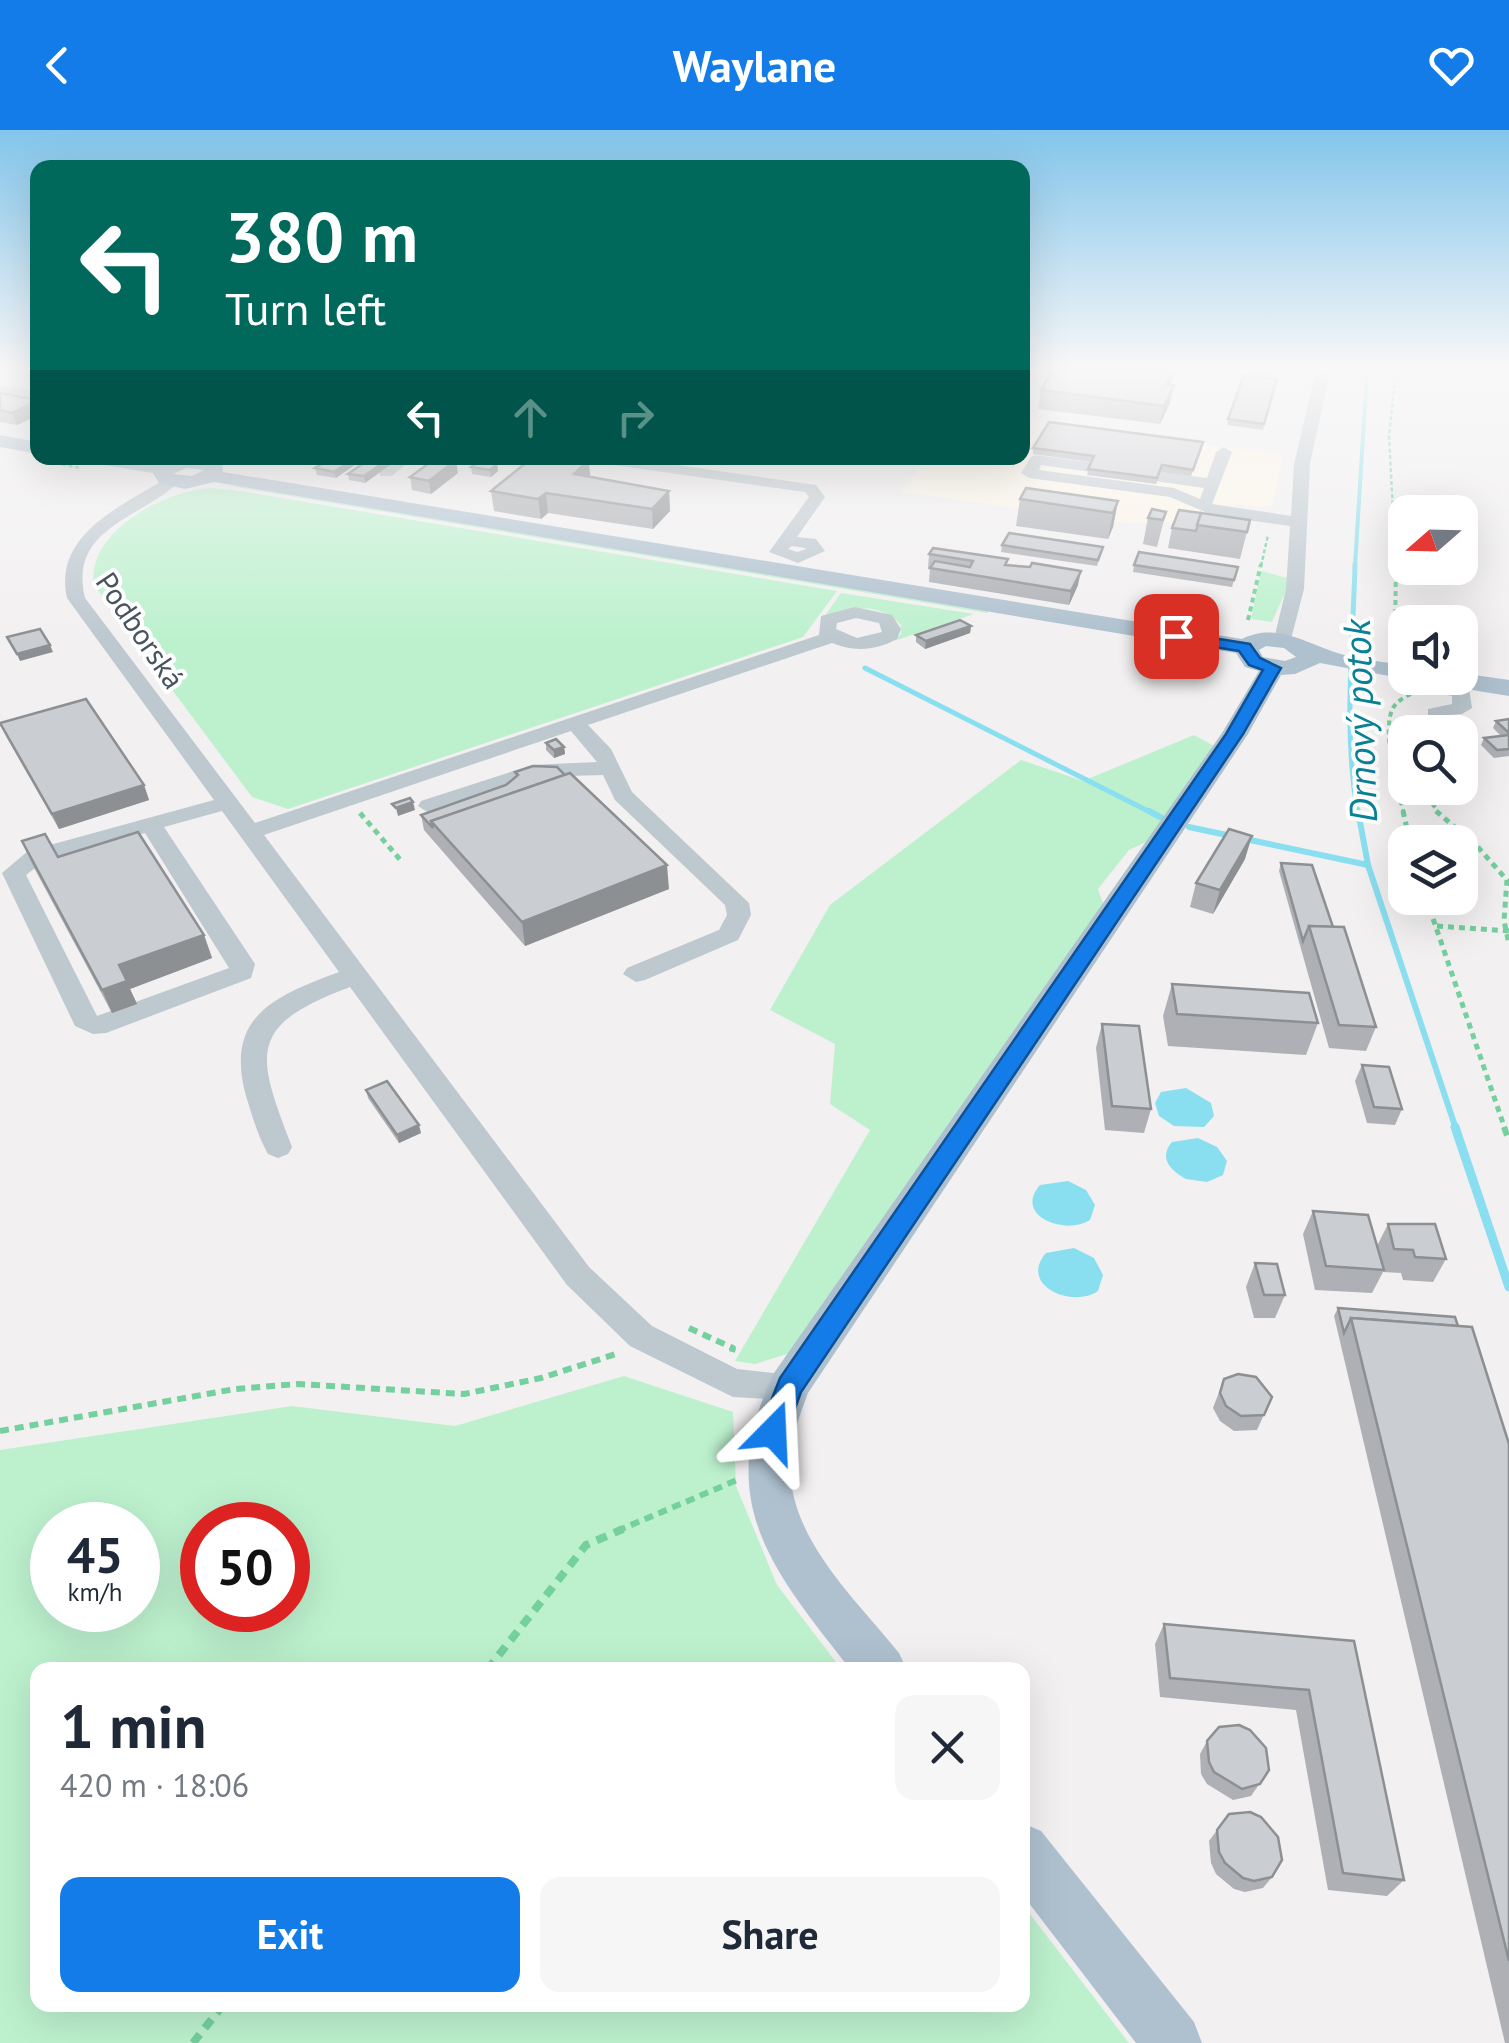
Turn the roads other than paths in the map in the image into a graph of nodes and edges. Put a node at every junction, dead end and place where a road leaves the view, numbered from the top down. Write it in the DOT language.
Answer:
graph roads {
  1 [pos="1036,460"];
  2 [pos="1038,460"];
  3 [pos="1221,460"];
  4 [pos="1303,460"];
  5 [pos="127,465"];
  6 [pos="209,465"];
  7 [pos="396,465"];
  8 [pos="649,465"];
  9 [pos="386,473"];
  10 [pos="169,475"];
  11 [pos="1213,484"];
  12 [pos="1206,506"];
  13 [pos="1300,522"];
  14 [pos="785,542"];
  15 [pos="831,636"];
  16 [pos="1244,648"];
  17 [pos="1298,651"];
  18 [pos="1273,668"];
  19 [pos="1388,672"];
  20 [pos="1478,684"];
  21 [pos="1509,688"];
  22 [pos="1462,695"];
  23 [pos="1435,713"];
  24 [pos="574,723"];
  25 [pos="610,768"];
  26 [pos="226,803"];
  27 [pos="430,806"];
  28 [pos="152,826"];
  29 [pos="248,832"];
  30 [pos="636,974"];
  31 [pos="354,976"];
  32 [pos="278,1147"];
  33 [pos="790,1386"];
  34 [pos="876,1662"];
  35 [pos="1030,1860"];
  36 [pos="1173,2043"];
  1 -- 12 [label="street"];
  2 -- 11 [label="street"];
  3 -- 11 [label="street"];
  4 -- 13 [label="street"];
  5 -- 10 [label="main road"];
  6 -- 10 [label="main road"];
  6 -- 16 [label="main road"];
  7 -- 9 [label="street"];
  8 -- 14 [label="street"];
  10 -- 26 [label="street, Podborská"];
  11 -- 12 [label="street"];
  12 -- 13 [label="street"];
  13 -- 17 [label="street"];
  15 -- 24 [label="street"];
  16 -- 17 [label="main road"];
  16 -- 18 [label="main road"];
  17 -- 18 [label="main road"];
  17 -- 19 [label="main road"];
  18 -- 33 [label="main road"];
  20 -- 21 [label="main road"];
  22 -- 23 [label="street"];
  24 -- 25 [label="street"];
  24 -- 29 [label="street"];
  25 -- 27 [label="street"];
  25 -- 30 [label="street"];
  26 -- 28 [label="street"];
  26 -- 29 [label="street, Podborská"];
  28 -- 28 [label="street"];
  29 -- 31 [label="street, Podborská"];
  31 -- 32 [label="street"];
  31 -- 33 [label="street, Podborská"];
  33 -- 34 [label="main road"];
  35 -- 36 [label="main road"];
}
